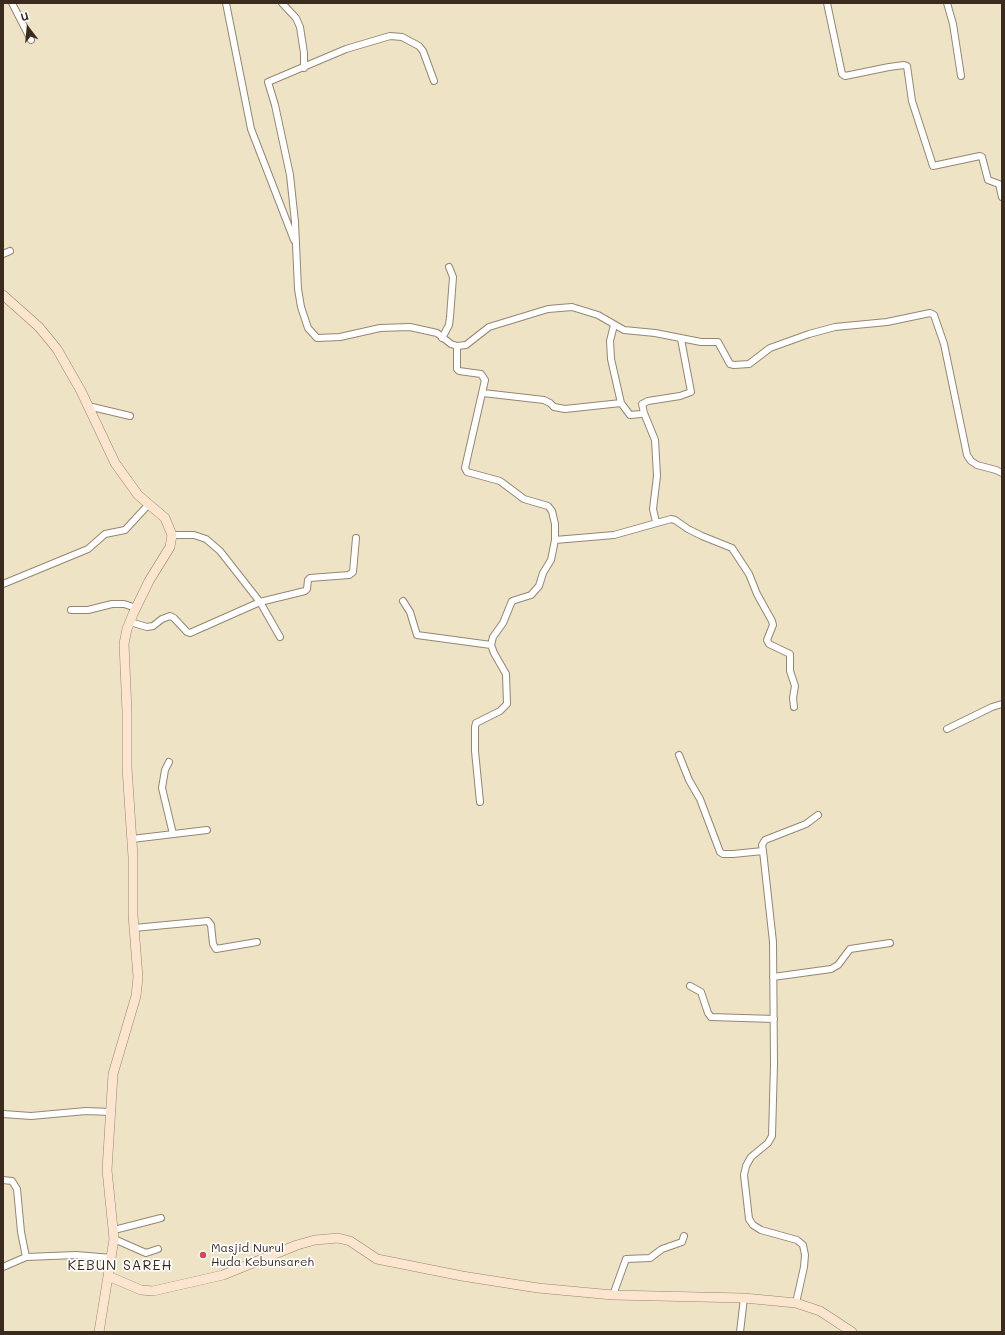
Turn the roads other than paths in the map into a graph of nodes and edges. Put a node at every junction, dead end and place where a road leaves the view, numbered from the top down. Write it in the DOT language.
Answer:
graph roads {
  1 [pos="12,3"];
  2 [pos="226,3"];
  3 [pos="282,3"];
  4 [pos="827,3"];
  5 [pos="947,3"];
  6 [pos="31,40"];
  7 [pos="304,68"];
  8 [pos="961,76"];
  9 [pos="434,82"];
  10 [pos="1002,197"];
  11 [pos="297,247"];
  12 [pos="10,251"];
  13 [pos="3,254"];
  14 [pos="449,268"];
  15 [pos="3,295"];
  16 [pos="614,325"];
  17 [pos="442,338"];
  18 [pos="681,338"];
  19 [pos="456,346"];
  20 [pos="483,392"];
  21 [pos="621,403"];
  22 [pos="88,406"];
  23 [pos="644,412"];
  24 [pos="130,416"];
  25 [pos="1002,473"];
  26 [pos="149,504"];
  27 [pos="656,522"];
  28 [pos="172,535"];
  29 [pos="356,538"];
  30 [pos="555,540"];
  31 [pos="3,584"];
  32 [pos="403,601"];
  33 [pos="260,602"];
  34 [pos="136,608"];
  35 [pos="71,610"];
  36 [pos="130,622"];
  37 [pos="280,637"];
  38 [pos="491,645"];
  39 [pos="1002,704"];
  40 [pos="794,707"];
  41 [pos="947,729"];
  42 [pos="679,755"];
  43 [pos="169,762"];
  44 [pos="480,802"];
  45 [pos="818,815"];
  46 [pos="207,830"];
  47 [pos="173,834"];
  48 [pos="132,839"];
  49 [pos="763,851"];
  50 [pos="134,928"];
  51 [pos="256,942"];
  52 [pos="890,944"];
  53 [pos="773,977"];
  54 [pos="690,986"];
  55 [pos="774,1019"];
  56 [pos="111,1112"];
  57 [pos="3,1114"];
  58 [pos="3,1180"];
  59 [pos="161,1218"];
  60 [pos="114,1230"];
  61 [pos="684,1236"];
  62 [pos="114,1239"];
  63 [pos="158,1249"];
  64 [pos="26,1257"];
  65 [pos="112,1258"];
  66 [pos="3,1267"];
  67 [pos="108,1276"];
  68 [pos="613,1295"];
  69 [pos="744,1298"];
  70 [pos="800,1304"];
  71 [pos="99,1332"];
  72 [pos="740,1332"];
  73 [pos="852,1332"];
  1 -- 6 [label="street"];
  2 -- 11 [label="street"];
  3 -- 7 [label="street"];
  4 -- 10 [label="street"];
  5 -- 8 [label="street"];
  7 -- 9 [label="street"];
  7 -- 11 [label="street"];
  11 -- 17 [label="street"];
  12 -- 13 [label="street"];
  14 -- 17 [label="street"];
  15 -- 22 [label="street"];
  16 -- 18 [label="street"];
  16 -- 19 [label="street"];
  16 -- 21 [label="street"];
  17 -- 19 [label="street"];
  18 -- 23 [label="street"];
  18 -- 25 [label="street"];
  19 -- 20 [label="street"];
  20 -- 21 [label="street"];
  20 -- 30 [label="street"];
  21 -- 23 [label="street"];
  22 -- 24 [label="street"];
  22 -- 26 [label="street"];
  23 -- 27 [label="street"];
  26 -- 28 [label="street"];
  26 -- 31 [label="street"];
  27 -- 30 [label="street"];
  27 -- 40 [label="street"];
  28 -- 33 [label="street"];
  28 -- 34 [label="street"];
  29 -- 33 [label="street"];
  30 -- 38 [label="street"];
  32 -- 38 [label="street"];
  33 -- 36 [label="street"];
  33 -- 37 [label="street"];
  34 -- 35 [label="street"];
  34 -- 36 [label="street"];
  36 -- 48 [label="street"];
  38 -- 44 [label="street"];
  39 -- 41 [label="street"];
  42 -- 49 [label="street"];
  43 -- 47 [label="street"];
  45 -- 49 [label="street"];
  46 -- 47 [label="street"];
  47 -- 48 [label="street"];
  48 -- 50 [label="street"];
  49 -- 53 [label="street"];
  50 -- 51 [label="street"];
  50 -- 56 [label="street"];
  52 -- 53 [label="street"];
  53 -- 55 [label="street"];
  54 -- 55 [label="street"];
  55 -- 70 [label="street"];
  56 -- 57 [label="street"];
  56 -- 60 [label="street"];
  58 -- 64 [label="street"];
  59 -- 60 [label="street"];
  60 -- 62 [label="street"];
  61 -- 68 [label="street"];
  62 -- 63 [label="street"];
  62 -- 65 [label="street"];
  64 -- 65 [label="street"];
  64 -- 66 [label="street"];
  65 -- 67 [label="street"];
  67 -- 68 [label="street"];
  67 -- 71 [label="street"];
  68 -- 69 [label="street"];
  69 -- 70 [label="street"];
  69 -- 72 [label="street"];
  70 -- 73 [label="street"];
}
